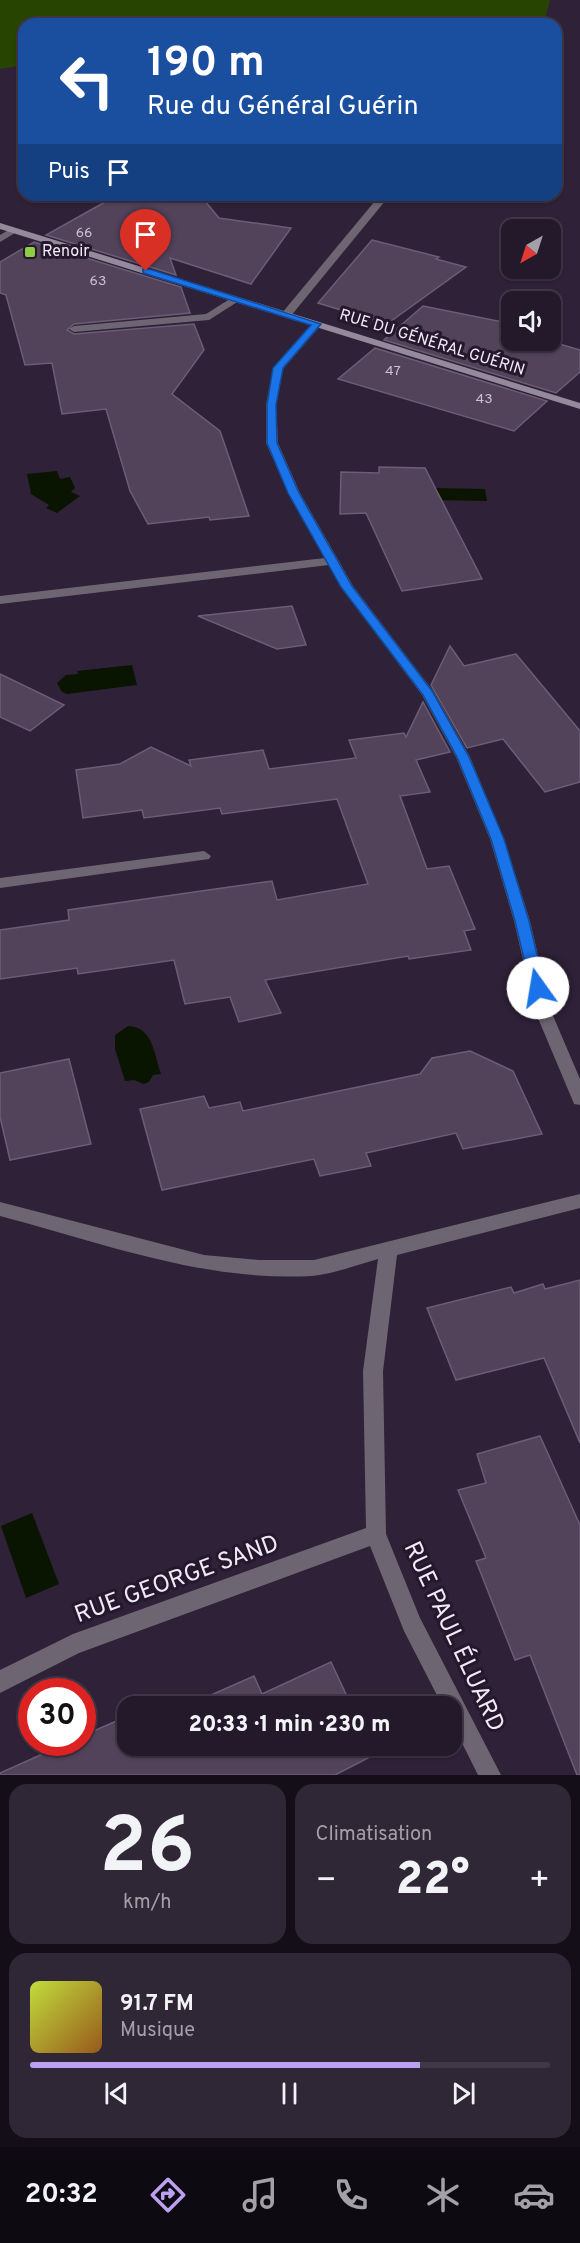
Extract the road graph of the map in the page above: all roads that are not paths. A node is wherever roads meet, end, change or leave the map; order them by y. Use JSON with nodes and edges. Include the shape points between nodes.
{"nodes":[{"id":1,"x":380,"y":201,"type":"edge"},
{"id":2,"x":0,"y":226,"type":"edge"},
{"id":3,"x":15,"y":230,"type":"junction"},
{"id":4,"x":0,"y":239,"type":"edge"},
{"id":5,"x":237,"y":299,"type":"junction"},
{"id":6,"x":286,"y":315,"type":"junction"},
{"id":7,"x":316,"y":324,"type":"junction"},
{"id":8,"x":74,"y":329,"type":"dead end"},
{"id":9,"x":580,"y":406,"type":"edge"},
{"id":10,"x":333,"y":561,"type":"junction"},
{"id":11,"x":0,"y":600,"type":"edge"},
{"id":12,"x":204,"y":856,"type":"dead end"},
{"id":13,"x":0,"y":883,"type":"edge"},
{"id":14,"x":580,"y":1099,"type":"edge"},
{"id":15,"x":580,"y":1201,"type":"edge"},
{"id":16,"x":0,"y":1209,"type":"edge"},
{"id":17,"x":388,"y":1251,"type":"junction"},
{"id":18,"x":376,"y":1534,"type":"junction"},
{"id":19,"x":0,"y":1682,"type":"edge"},
{"id":20,"x":490,"y":1775,"type":"edge"}],
"edges":[{"from":1,"to":6,"type":"street"},
{"from":2,"to":3,"type":"main road","name":"RUE DU GÉNÉRAL GUÉRIN"},
{"from":3,"to":4,"type":"street"},
{"from":3,"to":5,"type":"main road","name":"RUE DU GÉNÉRAL GUÉRIN"},
{"from":5,"to":6,"type":"main road","name":"RUE DU GÉNÉRAL GUÉRIN"},
{"from":5,"to":8,"type":"street","via":[[209,317]]},
{"from":6,"to":7,"type":"main road","name":"RUE DU GÉNÉRAL GUÉRIN"},
{"from":7,"to":9,"type":"main road","name":"RUE DU GÉNÉRAL GUÉRIN"},
{"from":7,"to":10,"type":"street","via":[[278,368],[272,405],[272,443],[294,493]]},
{"from":10,"to":11,"type":"street"},
{"from":10,"to":14,"type":"street","via":[[346,587],[428,694],[463,757],[497,839],[543,1011]]},
{"from":12,"to":13,"type":"street"},
{"from":15,"to":17,"type":"street"},
{"from":16,"to":17,"type":"street","via":[[204,1263],[314,1268]]},
{"from":17,"to":18,"type":"street","name":"RUE PAUL ÉLUARD","via":[[373,1371]]},
{"from":18,"to":19,"type":"street","name":"RUE GEORGE SAND","via":[[73,1645]]},
{"from":18,"to":20,"type":"street","name":"RUE PAUL ÉLUARD","via":[[412,1624]]}]}
